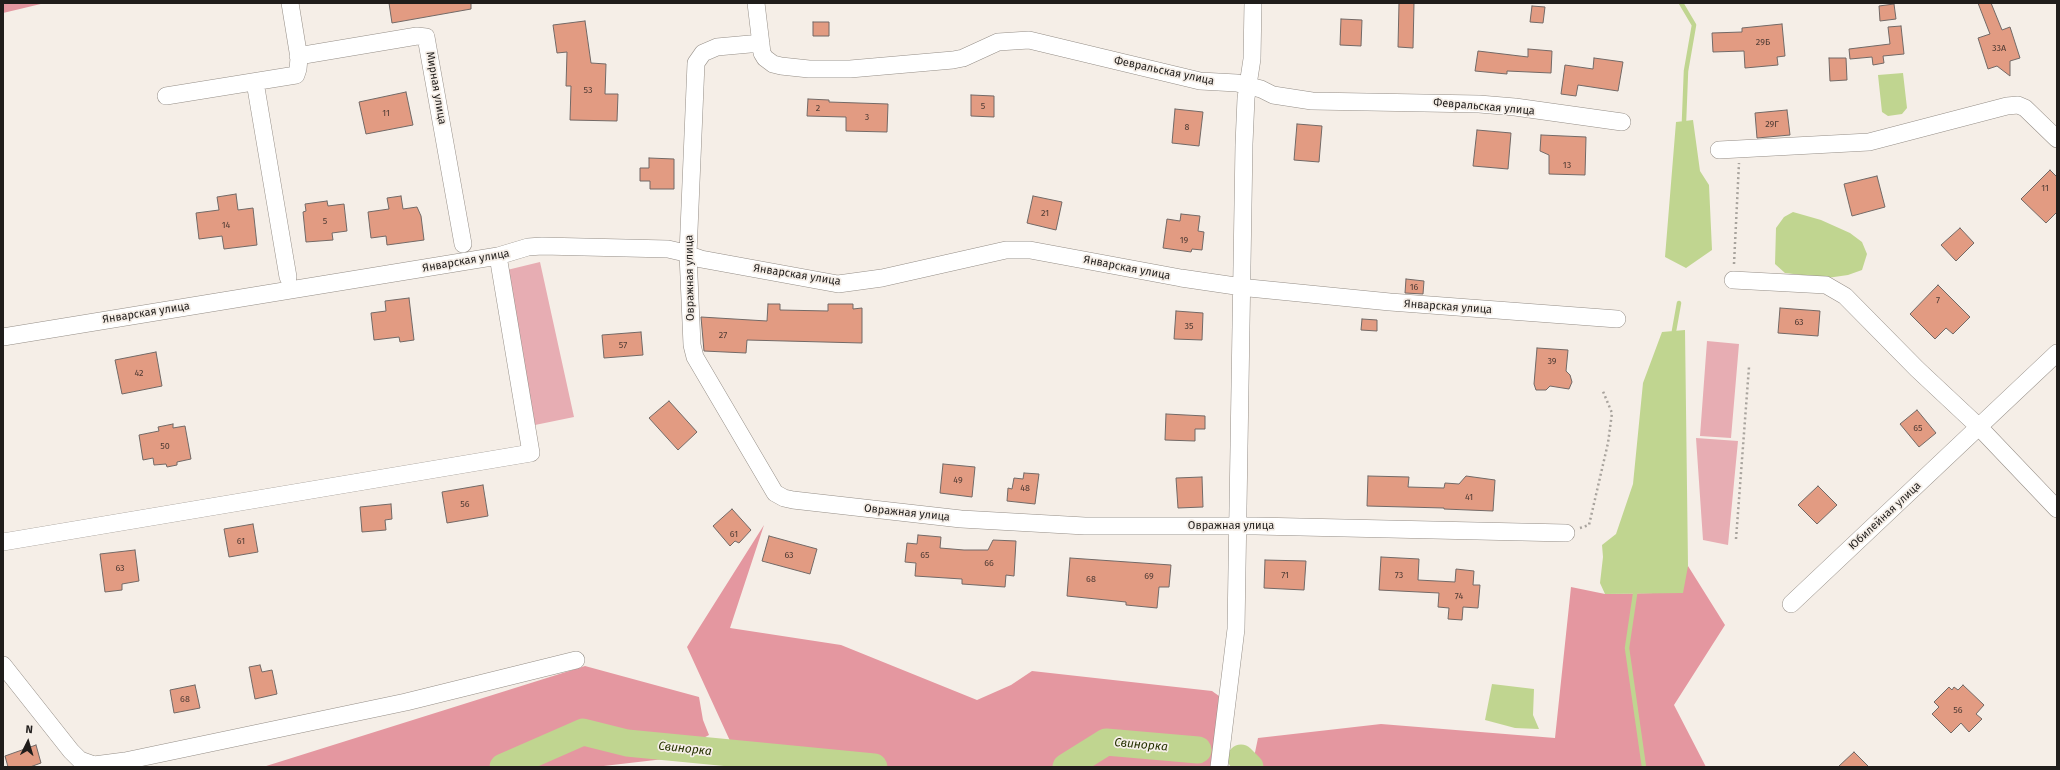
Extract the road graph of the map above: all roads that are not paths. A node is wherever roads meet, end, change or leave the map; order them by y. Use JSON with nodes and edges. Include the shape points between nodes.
{"nodes":[{"id":1,"x":290,"y":3,"type":"edge"},
{"id":2,"x":756,"y":3,"type":"edge"},
{"id":3,"x":1253,"y":3,"type":"edge"},
{"id":4,"x":761,"y":48,"type":"junction"},
{"id":5,"x":298,"y":56,"type":"junction"},
{"id":6,"x":255,"y":82,"type":"junction"},
{"id":7,"x":1249,"y":85,"type":"junction"},
{"id":8,"x":166,"y":96,"type":"dead end"},
{"id":9,"x":1622,"y":122,"type":"dead end"},
{"id":10,"x":2057,"y":139,"type":"edge"},
{"id":11,"x":1719,"y":150,"type":"dead end"},
{"id":12,"x":463,"y":244,"type":"dead end"},
{"id":13,"x":688,"y":254,"type":"junction"},
{"id":14,"x":498,"y":256,"type":"junction"},
{"id":15,"x":288,"y":277,"type":"dead end"},
{"id":16,"x":1733,"y":280,"type":"road end"},
{"id":17,"x":1242,"y":287,"type":"junction"},
{"id":18,"x":1617,"y":319,"type":"dead end"},
{"id":19,"x":3,"y":337,"type":"edge"},
{"id":20,"x":2057,"y":353,"type":"edge"},
{"id":21,"x":1979,"y":427,"type":"junction"},
{"id":22,"x":2057,"y":509,"type":"edge"},
{"id":23,"x":1237,"y":526,"type":"junction"},
{"id":24,"x":1566,"y":532,"type":"road end"},
{"id":25,"x":3,"y":542,"type":"edge"},
{"id":26,"x":1791,"y":604,"type":"dead end"},
{"id":27,"x":576,"y":660,"type":"dead end"},
{"id":28,"x":3,"y":665,"type":"edge"},
{"id":29,"x":1219,"y":767,"type":"edge"}],
"edges":[{"from":1,"to":5,"type":"street"},
{"from":2,"to":4,"type":"street"},
{"from":3,"to":7,"type":"street"},
{"from":4,"to":7,"type":"street","name":"Февральская улица","via":[[765,58],[781,66],[850,69],[962,58],[998,42],[1029,40],[1200,81]]},
{"from":4,"to":13,"type":"street","name":"Овражная улица","via":[[717,48],[703,53],[696,63]]},
{"from":5,"to":6,"type":"street","via":[[296,75]]},
{"from":5,"to":12,"type":"street","name":"Мирная улица","via":[[417,36],[426,37]]},
{"from":6,"to":8,"type":"street"},
{"from":6,"to":15,"type":"street"},
{"from":7,"to":9,"type":"street","name":"Февральская улица","via":[[1273,95],[1312,101],[1479,104]]},
{"from":7,"to":17,"type":"street","via":[[1244,144]]},
{"from":10,"to":11,"type":"street","via":[[2025,108],[2018,105],[1869,142]]},
{"from":13,"to":14,"type":"street","name":"Январская улица","via":[[668,249],[542,246],[528,247]]},
{"from":13,"to":17,"type":"street","name":"Январская улица","via":[[701,259],[838,284],[882,278],[1006,250],[1030,250]]},
{"from":13,"to":23,"type":"street","name":"Овражная улица","via":[[692,345],[695,357],[775,494],[784,498],[969,519],[1085,526]]},
{"from":14,"to":19,"type":"street","name":"Январская улица"},
{"from":14,"to":25,"type":"street","via":[[531,452]]},
{"from":16,"to":21,"type":"street","via":[[1826,285],[1833,288],[1845,296]]},
{"from":17,"to":18,"type":"street","name":"Январская улица","via":[[1390,302]]},
{"from":17,"to":23,"type":"street"},
{"from":20,"to":21,"type":"street","name":"Юбилейная улица"},
{"from":21,"to":22,"type":"street"},
{"from":21,"to":26,"type":"street","name":"Юбилейная улица"},
{"from":23,"to":24,"type":"street","name":"Овражная улица"},
{"from":23,"to":29,"type":"street","via":[[1235,644]]},
{"from":27,"to":28,"type":"street","via":[[406,702],[125,761],[94,764],[84,762],[71,751]]}]}
